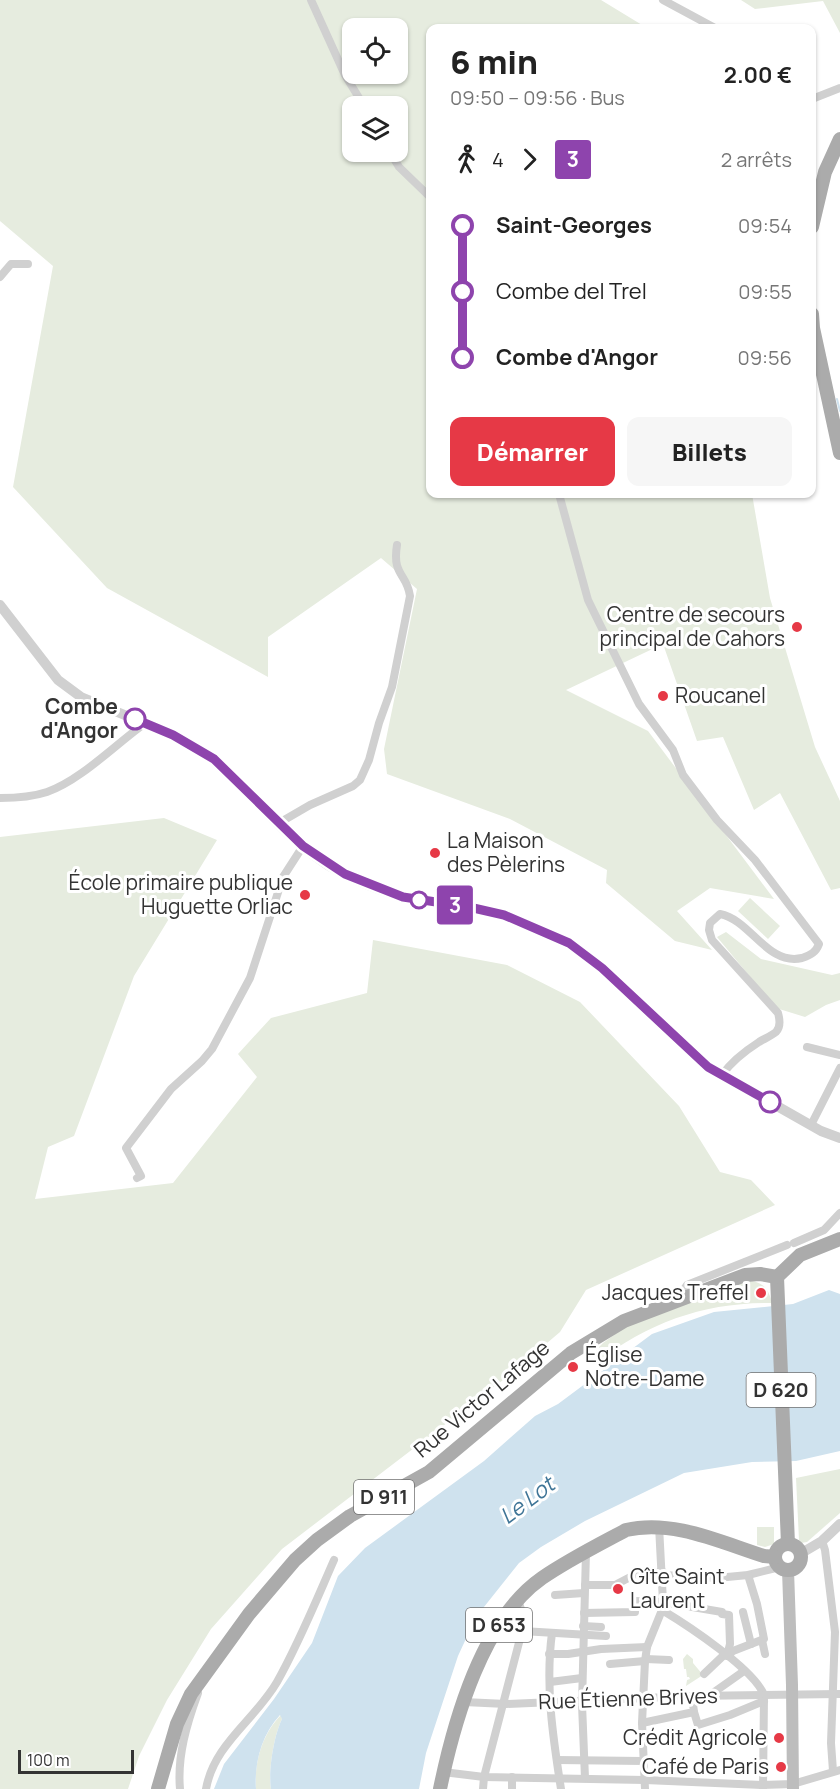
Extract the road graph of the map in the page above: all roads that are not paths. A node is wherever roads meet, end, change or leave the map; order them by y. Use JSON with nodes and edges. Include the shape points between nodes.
{"nodes":[{"id":1,"x":311,"y":0,"type":"edge"},
{"id":2,"x":663,"y":0,"type":"edge"},
{"id":3,"x":708,"y":24,"type":"edge"},
{"id":4,"x":840,"y":88,"type":"edge"},
{"id":5,"x":358,"y":96,"type":"edge"},
{"id":6,"x":816,"y":97,"type":"edge"},
{"id":7,"x":840,"y":139,"type":"edge"},
{"id":8,"x":396,"y":162,"type":"edge"},
{"id":9,"x":426,"y":194,"type":"edge"},
{"id":10,"x":816,"y":210,"type":"edge"},
{"id":11,"x":28,"y":264,"type":"dead end"},
{"id":12,"x":0,"y":277,"type":"edge"},
{"id":13,"x":816,"y":342,"type":"edge"},
{"id":14,"x":840,"y":453,"type":"edge"},
{"id":15,"x":560,"y":498,"type":"edge"},
{"id":16,"x":397,"y":545,"type":"dead end"},
{"id":17,"x":0,"y":605,"type":"edge"},
{"id":18,"x":142,"y":722,"type":"junction"},
{"id":19,"x":0,"y":798,"type":"edge"},
{"id":20,"x":279,"y":823,"type":"junction"},
{"id":21,"x":303,"y":846,"type":"junction"},
{"id":22,"x":807,"y":1047,"type":"dead end"},
{"id":23,"x":840,"y":1055,"type":"edge"},
{"id":24,"x":840,"y":1068,"type":"edge"},
{"id":25,"x":722,"y":1075,"type":"junction"},
{"id":26,"x":811,"y":1125,"type":"junction"},
{"id":27,"x":840,"y":1138,"type":"edge"},
{"id":28,"x":137,"y":1178,"type":"dead end"},
{"id":29,"x":840,"y":1213,"type":"edge"},
{"id":30,"x":840,"y":1239,"type":"edge"},
{"id":31,"x":777,"y":1277,"type":"junction"},
{"id":32,"x":681,"y":1300,"type":"junction"},
{"id":33,"x":840,"y":1524,"type":"edge"},
{"id":34,"x":659,"y":1526,"type":"junction"},
{"id":35,"x":822,"y":1541,"type":"junction"},
{"id":36,"x":788,"y":1544,"type":"junction"},
{"id":37,"x":586,"y":1552,"type":"junction"},
{"id":38,"x":800,"y":1554,"type":"junction"},
{"id":39,"x":334,"y":1560,"type":"dead end"},
{"id":40,"x":781,"y":1565,"type":"junction"},
{"id":41,"x":663,"y":1574,"type":"junction"},
{"id":42,"x":748,"y":1575,"type":"junction"},
{"id":43,"x":585,"y":1589,"type":"junction"},
{"id":44,"x":555,"y":1595,"type":"dead end"},
{"id":45,"x":516,"y":1602,"type":"junction"},
{"id":46,"x":663,"y":1606,"type":"junction"},
{"id":47,"x":743,"y":1612,"type":"dead end"},
{"id":48,"x":584,"y":1613,"type":"junction"},
{"id":49,"x":524,"y":1618,"type":"dead end"},
{"id":50,"x":601,"y":1627,"type":"dead end"},
{"id":51,"x":583,"y":1631,"type":"junction"},
{"id":52,"x":552,"y":1634,"type":"junction"},
{"id":53,"x":606,"y":1636,"type":"dead end"},
{"id":54,"x":762,"y":1640,"type":"junction"},
{"id":55,"x":751,"y":1644,"type":"junction"},
{"id":56,"x":647,"y":1647,"type":"junction"},
{"id":57,"x":583,"y":1651,"type":"junction"},
{"id":58,"x":549,"y":1654,"type":"junction"},
{"id":59,"x":765,"y":1654,"type":"dead end"},
{"id":60,"x":726,"y":1655,"type":"junction"},
{"id":61,"x":645,"y":1660,"type":"junction"},
{"id":62,"x":669,"y":1660,"type":"dead end"},
{"id":63,"x":610,"y":1664,"type":"dead end"},
{"id":64,"x":744,"y":1671,"type":"junction"},
{"id":65,"x":704,"y":1674,"type":"dead end"},
{"id":66,"x":582,"y":1678,"type":"junction"},
{"id":67,"x":201,"y":1679,"type":"junction"},
{"id":68,"x":550,"y":1682,"type":"junction"},
{"id":69,"x":792,"y":1694,"type":"junction"},
{"id":70,"x":836,"y":1694,"type":"edge"},
{"id":71,"x":709,"y":1695,"type":"junction"},
{"id":72,"x":692,"y":1696,"type":"junction"},
{"id":73,"x":645,"y":1698,"type":"junction"},
{"id":74,"x":764,"y":1698,"type":"junction"},
{"id":75,"x":551,"y":1700,"type":"junction"},
{"id":76,"x":582,"y":1700,"type":"junction"},
{"id":77,"x":464,"y":1702,"type":"junction"},
{"id":78,"x":503,"y":1704,"type":"junction"},
{"id":79,"x":694,"y":1712,"type":"junction"},
{"id":80,"x":642,"y":1723,"type":"junction"},
{"id":81,"x":584,"y":1759,"type":"junction"},
{"id":82,"x":557,"y":1760,"type":"junction"},
{"id":83,"x":643,"y":1761,"type":"junction"},
{"id":84,"x":835,"y":1768,"type":"edge"},
{"id":85,"x":443,"y":1772,"type":"junction"},
{"id":86,"x":484,"y":1777,"type":"junction"},
{"id":87,"x":512,"y":1777,"type":"junction"},
{"id":88,"x":559,"y":1778,"type":"junction"},
{"id":89,"x":585,"y":1778,"type":"junction"},
{"id":90,"x":612,"y":1779,"type":"junction"},
{"id":91,"x":645,"y":1784,"type":"edge"},
{"id":92,"x":763,"y":1787,"type":"edge"},
{"id":93,"x":793,"y":1787,"type":"edge"},
{"id":94,"x":158,"y":1789,"type":"edge"},
{"id":95,"x":180,"y":1789,"type":"edge"},
{"id":96,"x":206,"y":1789,"type":"edge"},
{"id":97,"x":440,"y":1789,"type":"edge"},
{"id":98,"x":483,"y":1789,"type":"edge"},
{"id":99,"x":512,"y":1789,"type":"edge"},
{"id":100,"x":561,"y":1789,"type":"edge"},
{"id":101,"x":611,"y":1789,"type":"edge"}],
"edges":[{"from":1,"to":5,"type":"street"},
{"from":2,"to":3,"type":"street"},
{"from":4,"to":6,"type":"street"},
{"from":7,"to":10,"type":"main road","via":[[825,172]]},
{"from":8,"to":9,"type":"street"},
{"from":11,"to":12,"type":"street","via":[[11,264]]},
{"from":13,"to":14,"type":"main road"},
{"from":15,"to":25,"type":"street","via":[[588,600],[639,704],[673,750],[683,775],[819,944],[817,951],[808,956],[783,957],[768,949],[735,919],[720,914],[710,923],[712,940],[778,1013],[780,1020],[776,1032],[757,1043]]},
{"from":16,"to":20,"type":"street","via":[[396,565],[410,596],[392,687],[369,760],[353,786]]},
{"from":17,"to":18,"type":"street","via":[[57,680],[81,698]]},
{"from":18,"to":19,"type":"street","via":[[78,775],[48,792]]},
{"from":18,"to":20,"type":"street","via":[[214,759]]},
{"from":20,"to":21,"type":"street"},
{"from":21,"to":25,"type":"street","via":[[345,874],[403,897],[504,915],[561,938],[586,953],[690,1052]]},
{"from":21,"to":28,"type":"street","via":[[283,878],[250,978],[217,1041],[202,1061],[171,1089],[126,1148],[141,1176]]},
{"from":22,"to":23,"type":"street"},
{"from":24,"to":26,"type":"street"},
{"from":25,"to":26,"type":"street"},
{"from":26,"to":27,"type":"street"},
{"from":29,"to":32,"type":"street","via":[[824,1230],[687,1285]]},
{"from":30,"to":31,"type":"main road","via":[[800,1255]]},
{"from":31,"to":32,"type":"main road","number":"D 911","via":[[745,1275]]},
{"from":31,"to":36,"type":"main road","number":"D 620"},
{"from":32,"to":67,"type":"main road","name":"Rue Victor Lafage","number":"D 911","via":[[624,1321],[591,1339],[429,1472],[350,1516],[317,1540],[273,1584]]},
{"from":33,"to":35,"type":"street"},
{"from":34,"to":37,"type":"main road","number":"D 653","via":[[626,1530]]},
{"from":34,"to":40,"type":"main road","number":"D 653","via":[[764,1556]]},
{"from":34,"to":41,"type":"street"},
{"from":35,"to":38,"type":"street"},
{"from":35,"to":70,"type":"street","via":[[835,1632]]},
{"from":36,"to":38,"type":"main road"},
{"from":36,"to":40,"type":"main road","via":[[780,1547]]},
{"from":37,"to":43,"type":"street"},
{"from":37,"to":45,"type":"main road","number":"D 653","via":[[542,1578]]},
{"from":38,"to":40,"type":"main road","via":[[798,1564]]},
{"from":39,"to":96,"type":"street","via":[[276,1683],[218,1756]]},
{"from":40,"to":42,"type":"street"},
{"from":40,"to":69,"type":"main road"},
{"from":41,"to":42,"type":"street","via":[[717,1578]]},
{"from":41,"to":43,"type":"street","via":[[638,1573],[615,1585]]},
{"from":41,"to":46,"type":"street"},
{"from":42,"to":54,"type":"street"},
{"from":43,"to":44,"type":"street"},
{"from":43,"to":48,"type":"street"},
{"from":45,"to":49,"type":"street"},
{"from":45,"to":77,"type":"main road","number":"D 653","via":[[491,1637]]},
{"from":46,"to":48,"type":"street","via":[[635,1601],[635,1612]]},
{"from":46,"to":56,"type":"street"},
{"from":46,"to":60,"type":"street"},
{"from":46,"to":60,"type":"street","via":[[729,1615],[730,1644]]},
{"from":47,"to":55,"type":"street"},
{"from":48,"to":51,"type":"street"},
{"from":50,"to":51,"type":"street"},
{"from":51,"to":52,"type":"street"},
{"from":51,"to":53,"type":"street"},
{"from":51,"to":57,"type":"street"},
{"from":52,"to":58,"type":"street"},
{"from":52,"to":78,"type":"street","via":[[522,1631]]},
{"from":54,"to":55,"type":"street"},
{"from":54,"to":59,"type":"street"},
{"from":55,"to":60,"type":"street"},
{"from":56,"to":57,"type":"street"},
{"from":56,"to":61,"type":"street"},
{"from":57,"to":58,"type":"street"},
{"from":57,"to":66,"type":"street"},
{"from":58,"to":68,"type":"street"},
{"from":60,"to":64,"type":"street"},
{"from":60,"to":65,"type":"street"},
{"from":61,"to":62,"type":"street"},
{"from":61,"to":63,"type":"street"},
{"from":61,"to":73,"type":"street"},
{"from":64,"to":71,"type":"street"},
{"from":64,"to":74,"type":"street","via":[[760,1685]]},
{"from":66,"to":68,"type":"street"},
{"from":66,"to":76,"type":"street"},
{"from":67,"to":94,"type":"main road","name":"Rue Victor Lafage","number":"D 911","via":[[177,1724]]},
{"from":67,"to":95,"type":"street","via":[[187,1724]]},
{"from":68,"to":75,"type":"street"},
{"from":69,"to":70,"type":"street","name":"Rue Étienne Brives"},
{"from":69,"to":74,"type":"street","name":"Rue Étienne Brives"},
{"from":69,"to":93,"type":"main road"},
{"from":70,"to":84,"type":"street"},
{"from":71,"to":72,"type":"street","name":"Rue Étienne Brives"},
{"from":71,"to":74,"type":"street","name":"Rue Étienne Brives"},
{"from":72,"to":73,"type":"street","name":"Rue Étienne Brives"},
{"from":72,"to":79,"type":"street"},
{"from":73,"to":76,"type":"street","name":"Rue Étienne Brives"},
{"from":73,"to":80,"type":"street"},
{"from":74,"to":79,"type":"street","via":[[698,1725]]},
{"from":74,"to":92,"type":"street"},
{"from":75,"to":76,"type":"street","name":"Rue Étienne Brives"},
{"from":75,"to":78,"type":"street","name":"Rue Étienne Brives"},
{"from":75,"to":82,"type":"street"},
{"from":76,"to":81,"type":"street"},
{"from":77,"to":78,"type":"street","name":"Rue Étienne Brives"},
{"from":77,"to":85,"type":"main road","number":"D 653"},
{"from":78,"to":86,"type":"street"},
{"from":79,"to":80,"type":"street"},
{"from":80,"to":83,"type":"street"},
{"from":81,"to":82,"type":"street"},
{"from":81,"to":83,"type":"street"},
{"from":81,"to":89,"type":"street"},
{"from":82,"to":88,"type":"street"},
{"from":83,"to":91,"type":"street"},
{"from":84,"to":93,"type":"street"},
{"from":85,"to":86,"type":"street"},
{"from":85,"to":97,"type":"main road","number":"D 653"},
{"from":86,"to":87,"type":"street"},
{"from":86,"to":98,"type":"street"},
{"from":87,"to":88,"type":"street"},
{"from":87,"to":99,"type":"street"},
{"from":88,"to":89,"type":"street"},
{"from":88,"to":100,"type":"street"},
{"from":89,"to":90,"type":"street"},
{"from":90,"to":91,"type":"street"},
{"from":90,"to":101,"type":"street"},
{"from":91,"to":92,"type":"street"},
{"from":92,"to":93,"type":"street"}]}
